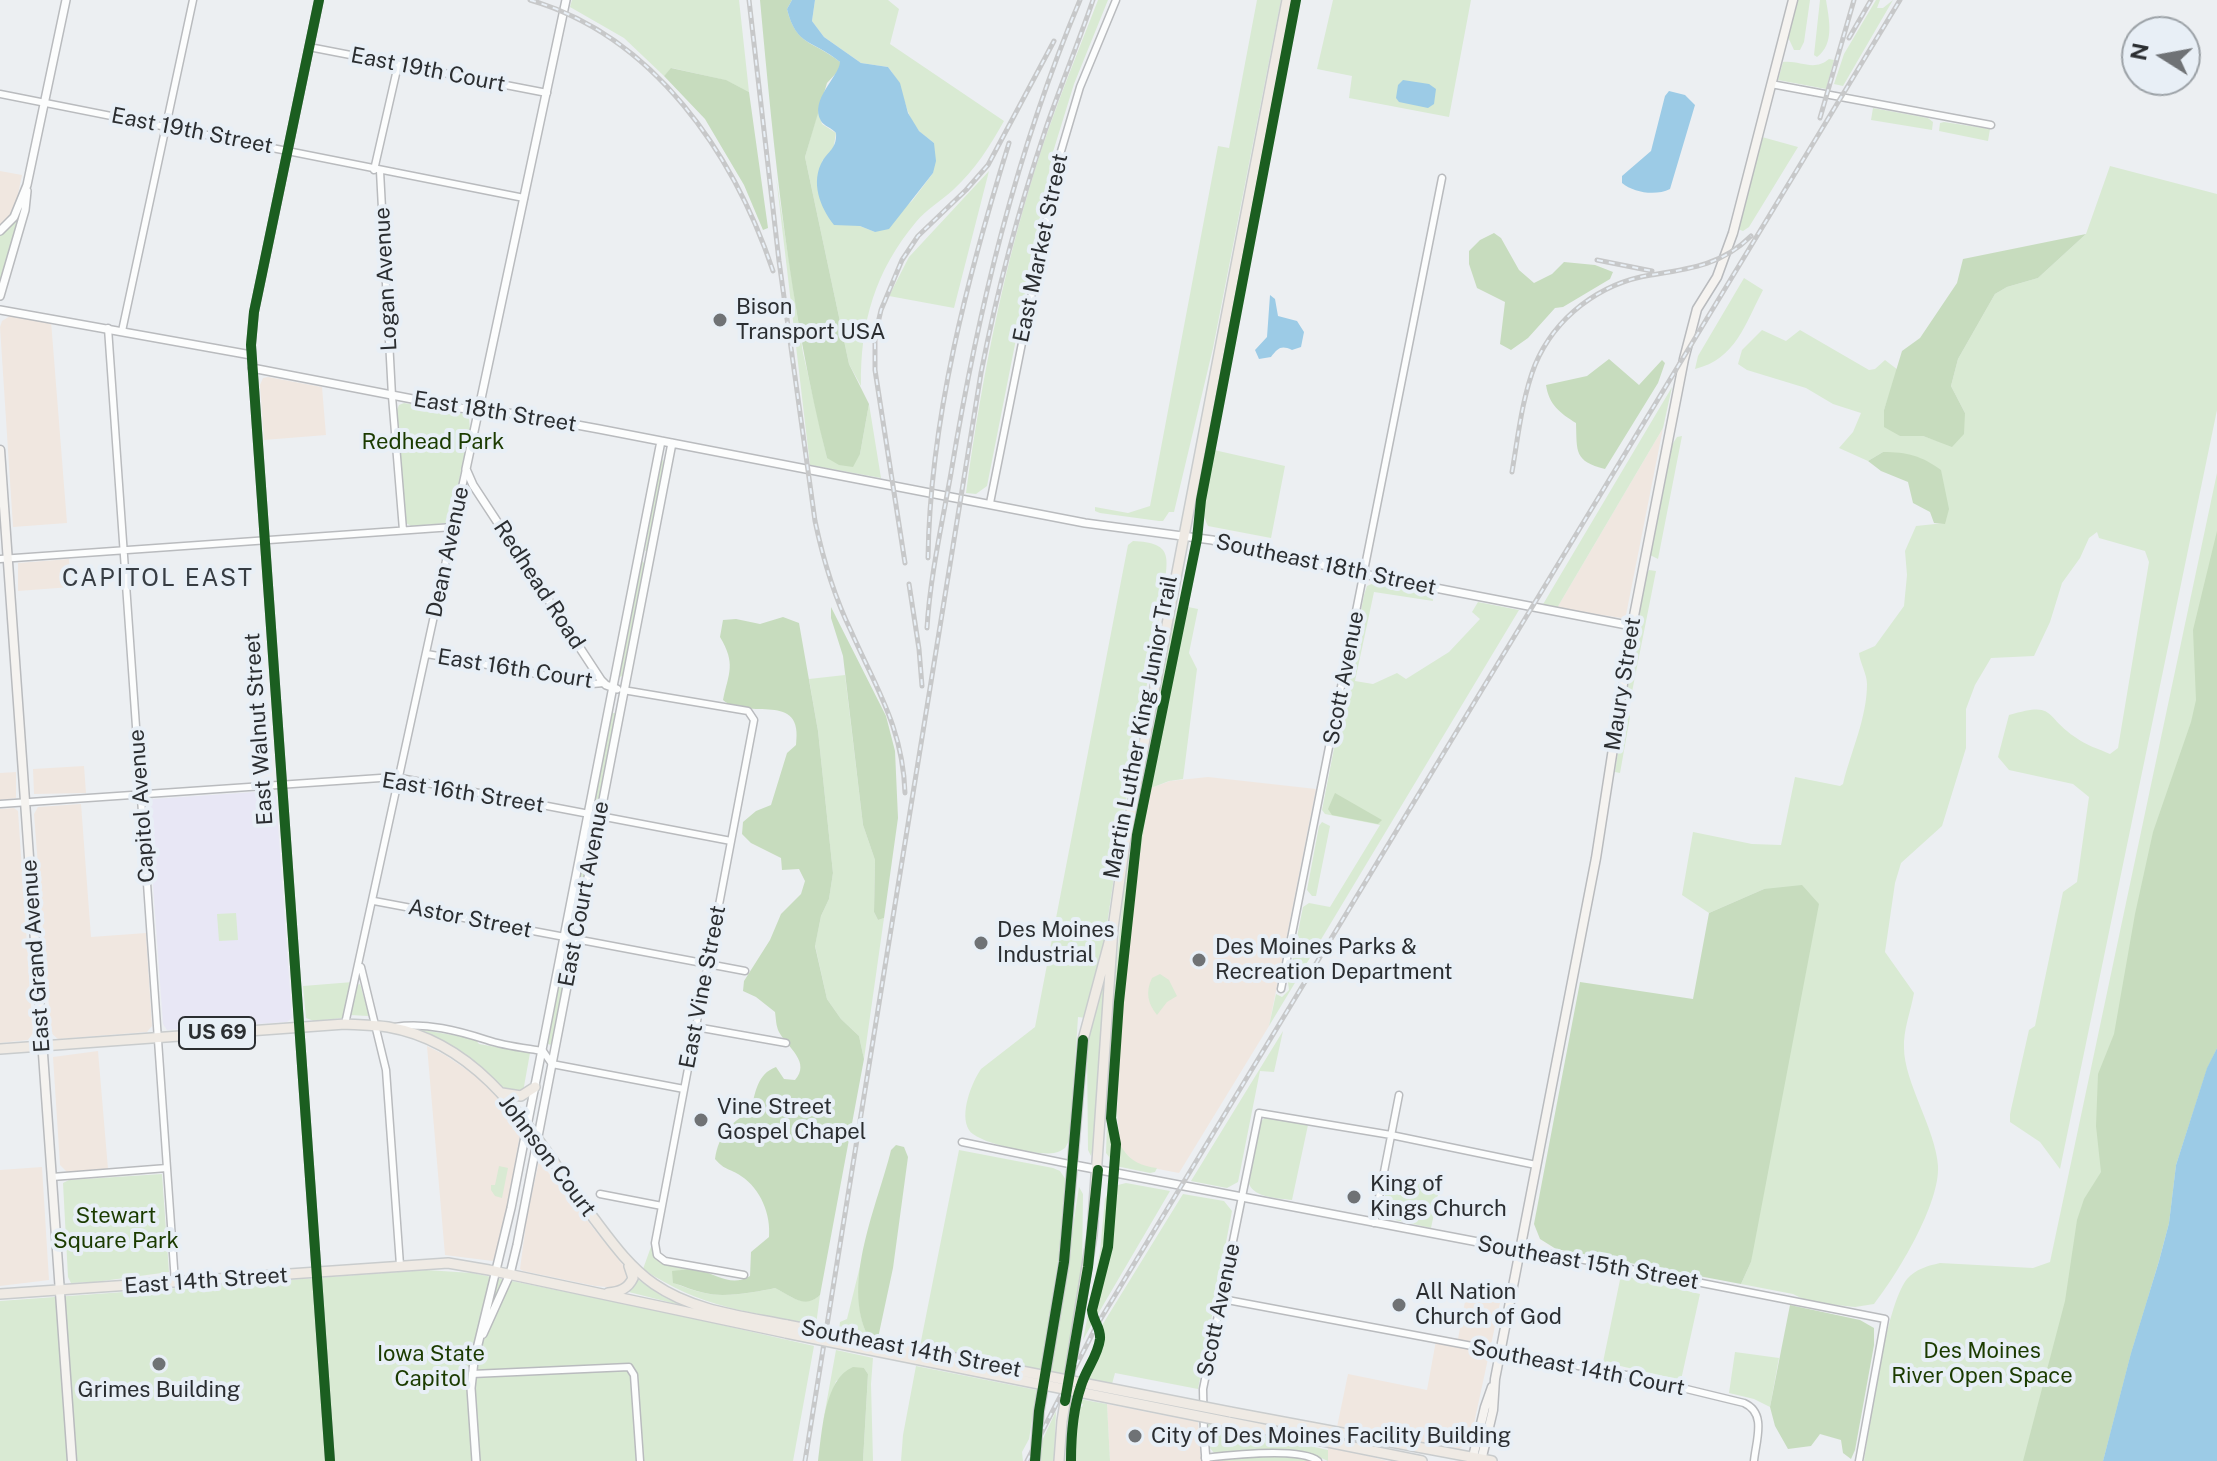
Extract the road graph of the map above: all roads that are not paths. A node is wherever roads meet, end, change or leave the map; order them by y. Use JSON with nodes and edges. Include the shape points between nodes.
{"nodes":[{"id":1,"x":66,"y":0,"type":"edge"},
{"id":2,"x":193,"y":0,"type":"edge"},
{"id":3,"x":319,"y":0,"type":"edge"},
{"id":4,"x":566,"y":0,"type":"edge"},
{"id":5,"x":1116,"y":0,"type":"edge"},
{"id":6,"x":1287,"y":0,"type":"edge"},
{"id":7,"x":1793,"y":0,"type":"edge"},
{"id":8,"x":309,"y":47,"type":"junction"},
{"id":9,"x":398,"y":65,"type":"junction"},
{"id":10,"x":1771,"y":84,"type":"junction"},
{"id":11,"x":547,"y":93,"type":"junction"},
{"id":12,"x":0,"y":94,"type":"edge"},
{"id":13,"x":45,"y":103,"type":"junction"},
{"id":14,"x":1991,"y":125,"type":"dead end"},
{"id":15,"x":164,"y":126,"type":"junction"},
{"id":16,"x":288,"y":151,"type":"junction"},
{"id":17,"x":377,"y":170,"type":"junction"},
{"id":18,"x":1442,"y":178,"type":"dead end"},
{"id":19,"x":27,"y":185,"type":"junction"},
{"id":20,"x":524,"y":198,"type":"junction"},
{"id":21,"x":0,"y":231,"type":"edge"},
{"id":22,"x":0,"y":296,"type":"edge"},
{"id":23,"x":0,"y":310,"type":"edge"},
{"id":24,"x":108,"y":328,"type":"junction"},
{"id":25,"x":122,"y":331,"type":"junction"},
{"id":26,"x":251,"y":355,"type":"junction"},
{"id":27,"x":252,"y":368,"type":"junction"},
{"id":28,"x":392,"y":396,"type":"junction"},
{"id":29,"x":478,"y":410,"type":"junction"},
{"id":30,"x":661,"y":441,"type":"junction"},
{"id":31,"x":672,"y":443,"type":"junction"},
{"id":32,"x":0,"y":450,"type":"edge"},
{"id":33,"x":784,"y":464,"type":"joint"},
{"id":34,"x":466,"y":469,"type":"junction"},
{"id":35,"x":990,"y":503,"type":"junction"},
{"id":36,"x":453,"y":527,"type":"junction"},
{"id":37,"x":403,"y":530,"type":"junction"},
{"id":38,"x":1184,"y":537,"type":"junction"},
{"id":39,"x":266,"y":540,"type":"junction"},
{"id":40,"x":123,"y":551,"type":"junction"},
{"id":41,"x":640,"y":554,"type":"junction"},
{"id":42,"x":650,"y":556,"type":"junction"},
{"id":43,"x":4,"y":559,"type":"edge"},
{"id":44,"x":1363,"y":574,"type":"junction"},
{"id":45,"x":1632,"y":626,"type":"junction"},
{"id":46,"x":427,"y":654,"type":"junction"},
{"id":47,"x":604,"y":683,"type":"junction"},
{"id":48,"x":613,"y":688,"type":"junction"},
{"id":49,"x":623,"y":690,"type":"junction"},
{"id":50,"x":748,"y":711,"type":"joint"},
{"id":51,"x":400,"y":778,"type":"junction"},
{"id":52,"x":282,"y":784,"type":"junction"},
{"id":53,"x":141,"y":794,"type":"junction"},
{"id":54,"x":25,"y":803,"type":"junction"},
{"id":55,"x":0,"y":804,"type":"edge"},
{"id":56,"x":589,"y":814,"type":"junction"},
{"id":57,"x":599,"y":816,"type":"junction"},
{"id":58,"x":731,"y":841,"type":"junction"},
{"id":59,"x":374,"y":901,"type":"junction"},
{"id":60,"x":1113,"y":928,"type":"junction"},
{"id":61,"x":564,"y":937,"type":"junction"},
{"id":62,"x":575,"y":939,"type":"junction"},
{"id":63,"x":360,"y":964,"type":"junction"},
{"id":64,"x":707,"y":964,"type":"junction"},
{"id":65,"x":745,"y":971,"type":"dead end"},
{"id":66,"x":1281,"y":989,"type":"dead end"},
{"id":67,"x":345,"y":1024,"type":"junction"},
{"id":68,"x":376,"y":1026,"type":"junction"},
{"id":69,"x":299,"y":1027,"type":"junction"},
{"id":70,"x":390,"y":1027,"type":"junction"},
{"id":71,"x":696,"y":1027,"type":"junction"},
{"id":72,"x":158,"y":1037,"type":"junction"},
{"id":73,"x":786,"y":1043,"type":"dead end"},
{"id":74,"x":43,"y":1046,"type":"junction"},
{"id":75,"x":0,"y":1049,"type":"edge"},
{"id":76,"x":543,"y":1051,"type":"junction"},
{"id":77,"x":552,"y":1064,"type":"junction"},
{"id":78,"x":535,"y":1087,"type":"junction"},
{"id":79,"x":684,"y":1089,"type":"junction"},
{"id":80,"x":502,"y":1092,"type":"junction"},
{"id":81,"x":1399,"y":1095,"type":"dead end"},
{"id":82,"x":527,"y":1126,"type":"junction"},
{"id":83,"x":1391,"y":1135,"type":"junction"},
{"id":84,"x":537,"y":1141,"type":"junction"},
{"id":85,"x":962,"y":1142,"type":"dead end"},
{"id":86,"x":1074,"y":1165,"type":"junction"},
{"id":87,"x":1536,"y":1165,"type":"junction"},
{"id":88,"x":167,"y":1168,"type":"junction"},
{"id":89,"x":1098,"y":1170,"type":"junction"},
{"id":90,"x":52,"y":1177,"type":"junction"},
{"id":91,"x":600,"y":1194,"type":"dead end"},
{"id":92,"x":1243,"y":1197,"type":"junction"},
{"id":93,"x":662,"y":1206,"type":"junction"},
{"id":94,"x":1374,"y":1223,"type":"junction"},
{"id":95,"x":1520,"y":1250,"type":"junction"},
{"id":96,"x":625,"y":1260,"type":"junction"},
{"id":97,"x":400,"y":1265,"type":"junction"},
{"id":98,"x":496,"y":1271,"type":"junction"},
{"id":99,"x":317,"y":1273,"type":"junction"},
{"id":100,"x":510,"y":1274,"type":"junction"},
{"id":101,"x":744,"y":1275,"type":"dead end"},
{"id":102,"x":175,"y":1283,"type":"junction"},
{"id":103,"x":60,"y":1290,"type":"junction"},
{"id":104,"x":600,"y":1293,"type":"junction"},
{"id":105,"x":0,"y":1294,"type":"edge"},
{"id":106,"x":1222,"y":1299,"type":"junction"},
{"id":107,"x":787,"y":1329,"type":"junction"},
{"id":108,"x":480,"y":1339,"type":"junction"},
{"id":109,"x":1500,"y":1353,"type":"junction"},
{"id":110,"x":472,"y":1374,"type":"junction"},
{"id":111,"x":1229,"y":1417,"type":"junction"},
{"id":112,"x":1204,"y":1435,"type":"joint"},
{"id":113,"x":1205,"y":1459,"type":"edge"},
{"id":114,"x":1480,"y":1460,"type":"edge"},
{"id":115,"x":72,"y":1461,"type":"edge"},
{"id":116,"x":330,"y":1461,"type":"edge"},
{"id":117,"x":476,"y":1461,"type":"edge"},
{"id":118,"x":640,"y":1461,"type":"edge"},
{"id":119,"x":1035,"y":1461,"type":"edge"},
{"id":120,"x":1059,"y":1461,"type":"edge"},
{"id":121,"x":1318,"y":1461,"type":"edge"},
{"id":122,"x":1422,"y":1461,"type":"edge"},
{"id":123,"x":1754,"y":1461,"type":"edge"},
{"id":124,"x":1859,"y":1461,"type":"edge"}],
"edges":[{"from":1,"to":13,"type":"street"},
{"from":2,"to":15,"type":"street"},
{"from":3,"to":8,"type":"street","name":"East Walnut Street"},
{"from":4,"to":11,"type":"street","name":"Dean Avenue"},
{"from":5,"to":35,"type":"street","name":"East Market Street","via":[[1080,87],[1059,158]]},
{"from":6,"to":38,"type":"main road"},
{"from":7,"to":10,"type":"main road","name":"Maury Street"},
{"from":8,"to":9,"type":"street","name":"East 19th Court"},
{"from":8,"to":16,"type":"street","name":"East Walnut Street"},
{"from":9,"to":11,"type":"street","name":"East 19th Court"},
{"from":9,"to":17,"type":"street","name":"Logan Avenue"},
{"from":10,"to":14,"type":"street"},
{"from":10,"to":45,"type":"main road","name":"Maury Street","via":[[1725,257],[1692,324]]},
{"from":11,"to":20,"type":"street","name":"Dean Avenue"},
{"from":12,"to":13,"type":"street","name":"East 19th Street"},
{"from":13,"to":15,"type":"street","name":"East 19th Street"},
{"from":13,"to":19,"type":"street"},
{"from":15,"to":16,"type":"street","name":"East 19th Street"},
{"from":15,"to":25,"type":"street"},
{"from":16,"to":17,"type":"street","name":"East 19th Street"},
{"from":16,"to":26,"type":"street","name":"East Walnut Street","via":[[254,312]]},
{"from":17,"to":20,"type":"street","name":"East 19th Street"},
{"from":17,"to":28,"type":"street","name":"Logan Avenue"},
{"from":18,"to":44,"type":"street","name":"Scott Avenue"},
{"from":19,"to":21,"type":"street","via":[[14,217]]},
{"from":19,"to":22,"type":"street"},
{"from":20,"to":29,"type":"street","name":"Dean Avenue"},
{"from":23,"to":24,"type":"street"},
{"from":24,"to":25,"type":"street"},
{"from":24,"to":40,"type":"street","name":"Capitol Avenue"},
{"from":25,"to":26,"type":"street"},
{"from":26,"to":27,"type":"street","name":"East Walnut Street"},
{"from":27,"to":28,"type":"street","name":"East 18th Street"},
{"from":27,"to":39,"type":"street","name":"East Walnut Street"},
{"from":28,"to":29,"type":"street","name":"East 18th Street"},
{"from":28,"to":37,"type":"street","name":"Logan Avenue"},
{"from":29,"to":30,"type":"street","name":"East 18th Street"},
{"from":29,"to":34,"type":"street","name":"Dean Avenue"},
{"from":30,"to":31,"type":"street","name":"East 18th Street"},
{"from":30,"to":41,"type":"street","name":"East Court Avenue"},
{"from":31,"to":33,"type":"street","name":"East 18th Street"},
{"from":31,"to":42,"type":"street","name":"East Court Avenue"},
{"from":32,"to":43,"type":"main road","name":"East Grand Avenue"},
{"from":33,"to":35,"type":"street","name":"Southeast 18th Street"},
{"from":34,"to":36,"type":"street","name":"Dean Avenue"},
{"from":34,"to":47,"type":"street","name":"Redhead Road"},
{"from":35,"to":38,"type":"street","name":"Southeast 18th Street"},
{"from":36,"to":37,"type":"street"},
{"from":36,"to":46,"type":"street","name":"Dean Avenue"},
{"from":37,"to":39,"type":"street"},
{"from":38,"to":44,"type":"street","name":"Southeast 18th Street"},
{"from":38,"to":60,"type":"main road"},
{"from":39,"to":40,"type":"street"},
{"from":39,"to":52,"type":"street","name":"East Walnut Street"},
{"from":40,"to":43,"type":"street"},
{"from":40,"to":53,"type":"street","name":"Capitol Avenue"},
{"from":41,"to":42,"type":"street"},
{"from":41,"to":48,"type":"street","name":"East Court Avenue"},
{"from":42,"to":49,"type":"street","name":"East Court Avenue"},
{"from":43,"to":54,"type":"main road","name":"East Grand Avenue"},
{"from":44,"to":45,"type":"street","name":"Southeast 18th Street"},
{"from":44,"to":66,"type":"street","name":"Scott Avenue"},
{"from":45,"to":87,"type":"main road","name":"Maury Street","via":[[1596,858]]},
{"from":46,"to":47,"type":"street","name":"East 16th Court"},
{"from":46,"to":51,"type":"street","name":"Dean Avenue"},
{"from":47,"to":48,"type":"street","name":"Redhead Road"},
{"from":48,"to":49,"type":"street","name":"Redhead Road"},
{"from":48,"to":56,"type":"street","name":"East Court Avenue"},
{"from":49,"to":50,"type":"street","name":"East 16th Court"},
{"from":49,"to":57,"type":"street","name":"East Court Avenue"},
{"from":50,"to":58,"type":"street","name":"East Vine Street","via":[[753,724]]},
{"from":51,"to":52,"type":"street","name":"East 16th Street"},
{"from":51,"to":56,"type":"street","name":"East 16th Street"},
{"from":51,"to":59,"type":"street","name":"Dean Avenue"},
{"from":52,"to":53,"type":"street","name":"East 16th Street"},
{"from":52,"to":69,"type":"street","name":"East Walnut Street"},
{"from":53,"to":54,"type":"street","name":"East 16th Street"},
{"from":53,"to":72,"type":"street","name":"Capitol Avenue"},
{"from":54,"to":55,"type":"street","name":"East 16th Street"},
{"from":54,"to":74,"type":"main road","name":"East Grand Avenue"},
{"from":56,"to":57,"type":"street","name":"East 16th Street"},
{"from":56,"to":61,"type":"street","name":"East Court Avenue"},
{"from":57,"to":58,"type":"street","name":"East 16th Street"},
{"from":57,"to":62,"type":"street","name":"East Court Avenue"},
{"from":58,"to":64,"type":"street","name":"East Vine Street"},
{"from":59,"to":61,"type":"street","name":"Astor Street"},
{"from":59,"to":63,"type":"street","name":"Dean Avenue"},
{"from":60,"to":86,"type":"main road","via":[[1083,1040]]},
{"from":60,"to":89,"type":"main road"},
{"from":61,"to":62,"type":"street","name":"Astor Street"},
{"from":61,"to":76,"type":"street","name":"East Court Avenue"},
{"from":62,"to":64,"type":"street","name":"Astor Street"},
{"from":62,"to":77,"type":"street","name":"East Court Avenue"},
{"from":63,"to":67,"type":"street","name":"Dean Avenue"},
{"from":63,"to":68,"type":"street","name":"Dean Avenue"},
{"from":64,"to":65,"type":"street","name":"Astor Street"},
{"from":64,"to":71,"type":"street","name":"East Vine Street"},
{"from":67,"to":68,"type":"main road","number":"US 69"},
{"from":67,"to":69,"type":"main road","number":"US 69"},
{"from":68,"to":70,"type":"main road","number":"US 69"},
{"from":68,"to":97,"type":"street","name":"Dean Avenue","via":[[386,1070]]},
{"from":69,"to":72,"type":"main road","number":"US 69"},
{"from":69,"to":99,"type":"street","name":"East Walnut Street"},
{"from":70,"to":76,"type":"street","via":[[431,1027]]},
{"from":70,"to":80,"type":"main road","name":"Johnson Court","number":"US 69","via":[[463,1058]]},
{"from":71,"to":73,"type":"street"},
{"from":71,"to":79,"type":"street","name":"East Vine Street"},
{"from":72,"to":74,"type":"main road","number":"US 69"},
{"from":72,"to":88,"type":"street","name":"Capitol Avenue"},
{"from":74,"to":75,"type":"main road","number":"US 69"},
{"from":74,"to":90,"type":"main road","name":"East Grand Avenue"},
{"from":76,"to":77,"type":"street"},
{"from":76,"to":78,"type":"street","name":"East Court Avenue"},
{"from":77,"to":79,"type":"street"},
{"from":77,"to":84,"type":"street","name":"East Court Avenue"},
{"from":78,"to":80,"type":"main road","via":[[517,1096]]},
{"from":78,"to":82,"type":"street","name":"East Court Avenue"},
{"from":79,"to":93,"type":"street","name":"East Vine Street"},
{"from":80,"to":82,"type":"main road","name":"Johnson Court","number":"US 69"},
{"from":81,"to":83,"type":"street"},
{"from":82,"to":84,"type":"main road","name":"Johnson Court","number":"US 69"},
{"from":82,"to":98,"type":"street","name":"East Court Avenue"},
{"from":83,"to":87,"type":"street"},
{"from":83,"to":92,"type":"street","name":"Scott Avenue","via":[[1259,1113]]},
{"from":83,"to":94,"type":"street"},
{"from":84,"to":96,"type":"main road","name":"Johnson Court","number":"US 69"},
{"from":84,"to":100,"type":"street","name":"East Court Avenue"},
{"from":85,"to":86,"type":"street","name":"Southeast 15th Street"},
{"from":86,"to":89,"type":"street","name":"Southeast 15th Street"},
{"from":86,"to":119,"type":"main road"},
{"from":87,"to":95,"type":"main road","name":"Maury Street"},
{"from":88,"to":90,"type":"street"},
{"from":88,"to":102,"type":"street","name":"Capitol Avenue"},
{"from":89,"to":92,"type":"street","name":"Southeast 15th Street"},
{"from":89,"to":120,"type":"main road"},
{"from":90,"to":103,"type":"main road","name":"East Grand Avenue"},
{"from":91,"to":93,"type":"street"},
{"from":92,"to":94,"type":"street","name":"Southeast 15th Street"},
{"from":92,"to":106,"type":"street","name":"Scott Avenue"},
{"from":93,"to":101,"type":"street","name":"East Vine Street","via":[[657,1255],[665,1261]]},
{"from":94,"to":95,"type":"street","name":"Southeast 15th Street"},
{"from":95,"to":109,"type":"main road","name":"Maury Street"},
{"from":95,"to":124,"type":"street","name":"Southeast 15th Street","via":[[1885,1319]]},
{"from":96,"to":104,"type":"main road","via":[[633,1272],[631,1284]]},
{"from":96,"to":107,"type":"main road","name":"Southeast 14th Street","number":"US 69","via":[[684,1301]]},
{"from":97,"to":98,"type":"main road","name":"East 14th Street","number":"US 69","via":[[448,1263]]},
{"from":97,"to":99,"type":"main road","name":"East 14th Street","number":"US 69"},
{"from":98,"to":100,"type":"main road","name":"East 14th Street","number":"US 69"},
{"from":98,"to":108,"type":"street","name":"East Court Avenue"},
{"from":99,"to":102,"type":"main road","name":"East 14th Street","number":"US 69"},
{"from":99,"to":116,"type":"street","name":"East Walnut Street"},
{"from":100,"to":104,"type":"main road","name":"East 14th Street","number":"US 69"},
{"from":100,"to":108,"type":"street","name":"East Court Avenue"},
{"from":102,"to":103,"type":"main road","name":"East 14th Street","number":"US 69"},
{"from":103,"to":105,"type":"main road","name":"East 14th Street","number":"US 69"},
{"from":103,"to":115,"type":"main road","name":"East Grand Avenue"},
{"from":104,"to":107,"type":"main road","name":"Southeast 14th Street","number":"US 69"},
{"from":106,"to":109,"type":"street","name":"Southeast 14th Court"},
{"from":106,"to":112,"type":"street","name":"Scott Avenue","via":[[1203,1389]]},
{"from":107,"to":111,"type":"main road","name":"Southeast 14th Street","number":"US 69","bridge":true},
{"from":108,"to":110,"type":"street","name":"East Court Avenue"},
{"from":109,"to":114,"type":"main road","name":"Maury Street"},
{"from":109,"to":123,"type":"street","name":"Southeast 14th Court","via":[[1744,1403],[1759,1417]]},
{"from":110,"to":117,"type":"street","name":"East Court Avenue"},
{"from":110,"to":118,"type":"street","via":[[629,1367]]},
{"from":111,"to":114,"type":"main road","name":"Southeast 14th Street","number":"US 69"},
{"from":111,"to":122,"type":"main road","name":"Southeast 14th Street","number":"US 69"},
{"from":112,"to":113,"type":"street","name":"Scott Avenue"},
{"from":113,"to":121,"type":"street","via":[[1249,1454],[1304,1455]]}]}
